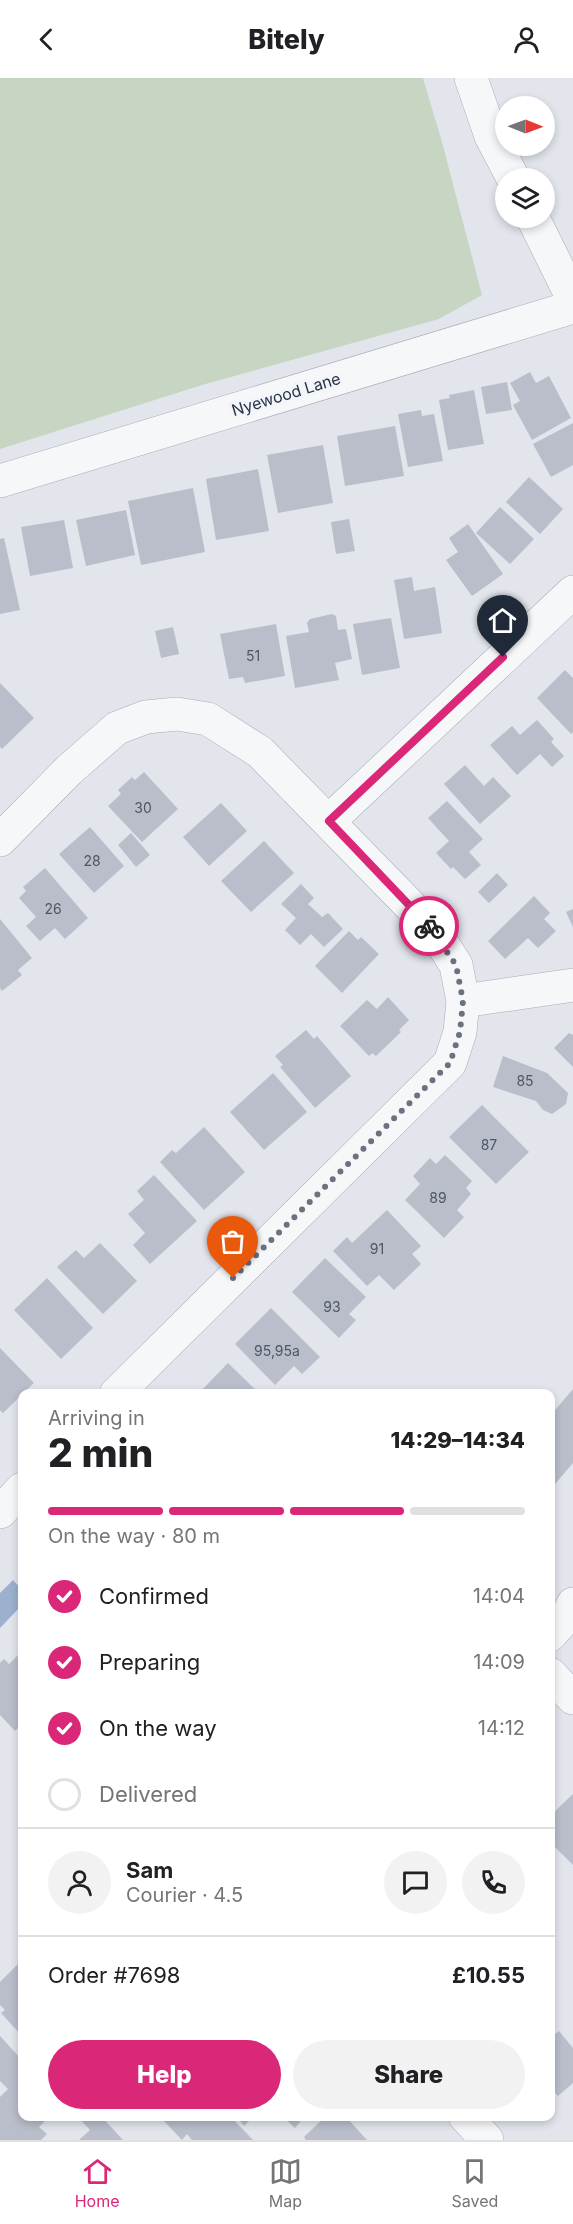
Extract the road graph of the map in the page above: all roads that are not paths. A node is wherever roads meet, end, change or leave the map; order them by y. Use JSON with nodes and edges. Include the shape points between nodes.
{"nodes":[{"id":1,"x":471,"y":78,"type":"edge"},
{"id":2,"x":508,"y":168,"type":"edge"},
{"id":3,"x":537,"y":228,"type":"edge"},
{"id":4,"x":573,"y":299,"type":"edge"},
{"id":5,"x":573,"y":307,"type":"edge"},
{"id":6,"x":0,"y":481,"type":"edge"},
{"id":7,"x":573,"y":592,"type":"edge"},
{"id":8,"x":329,"y":821,"type":"junction"},
{"id":9,"x":0,"y":840,"type":"edge"},
{"id":10,"x":573,"y":985,"type":"edge"},
{"id":11,"x":463,"y":1001,"type":"junction"},
{"id":12,"x":121,"y":1389,"type":"edge"},
{"id":13,"x":18,"y":1493,"type":"edge"},
{"id":14,"x":0,"y":1512,"type":"edge"},
{"id":15,"x":573,"y":1604,"type":"edge"},
{"id":16,"x":555,"y":1630,"type":"edge"},
{"id":17,"x":555,"y":1679,"type":"edge"},
{"id":18,"x":573,"y":1698,"type":"edge"},
{"id":19,"x":470,"y":2121,"type":"edge"},
{"id":20,"x":487,"y":2140,"type":"edge"}],
"edges":[{"from":1,"to":2,"type":"street","via":[[491,136]]},
{"from":3,"to":4,"type":"street"},
{"from":5,"to":6,"type":"street","name":"Nyewood Lane"},
{"from":7,"to":8,"type":"street"},
{"from":8,"to":9,"type":"street","via":[[260,752],[208,719],[177,714],[146,717],[117,728]]},
{"from":8,"to":11,"type":"street","via":[[433,929],[456,965]]},
{"from":10,"to":11,"type":"street"},
{"from":11,"to":12,"type":"street","via":[[460,1032],[450,1063]]},
{"from":13,"to":14,"type":"street"},
{"from":15,"to":16,"type":"street"},
{"from":17,"to":18,"type":"street"},
{"from":19,"to":20,"type":"street"}]}
